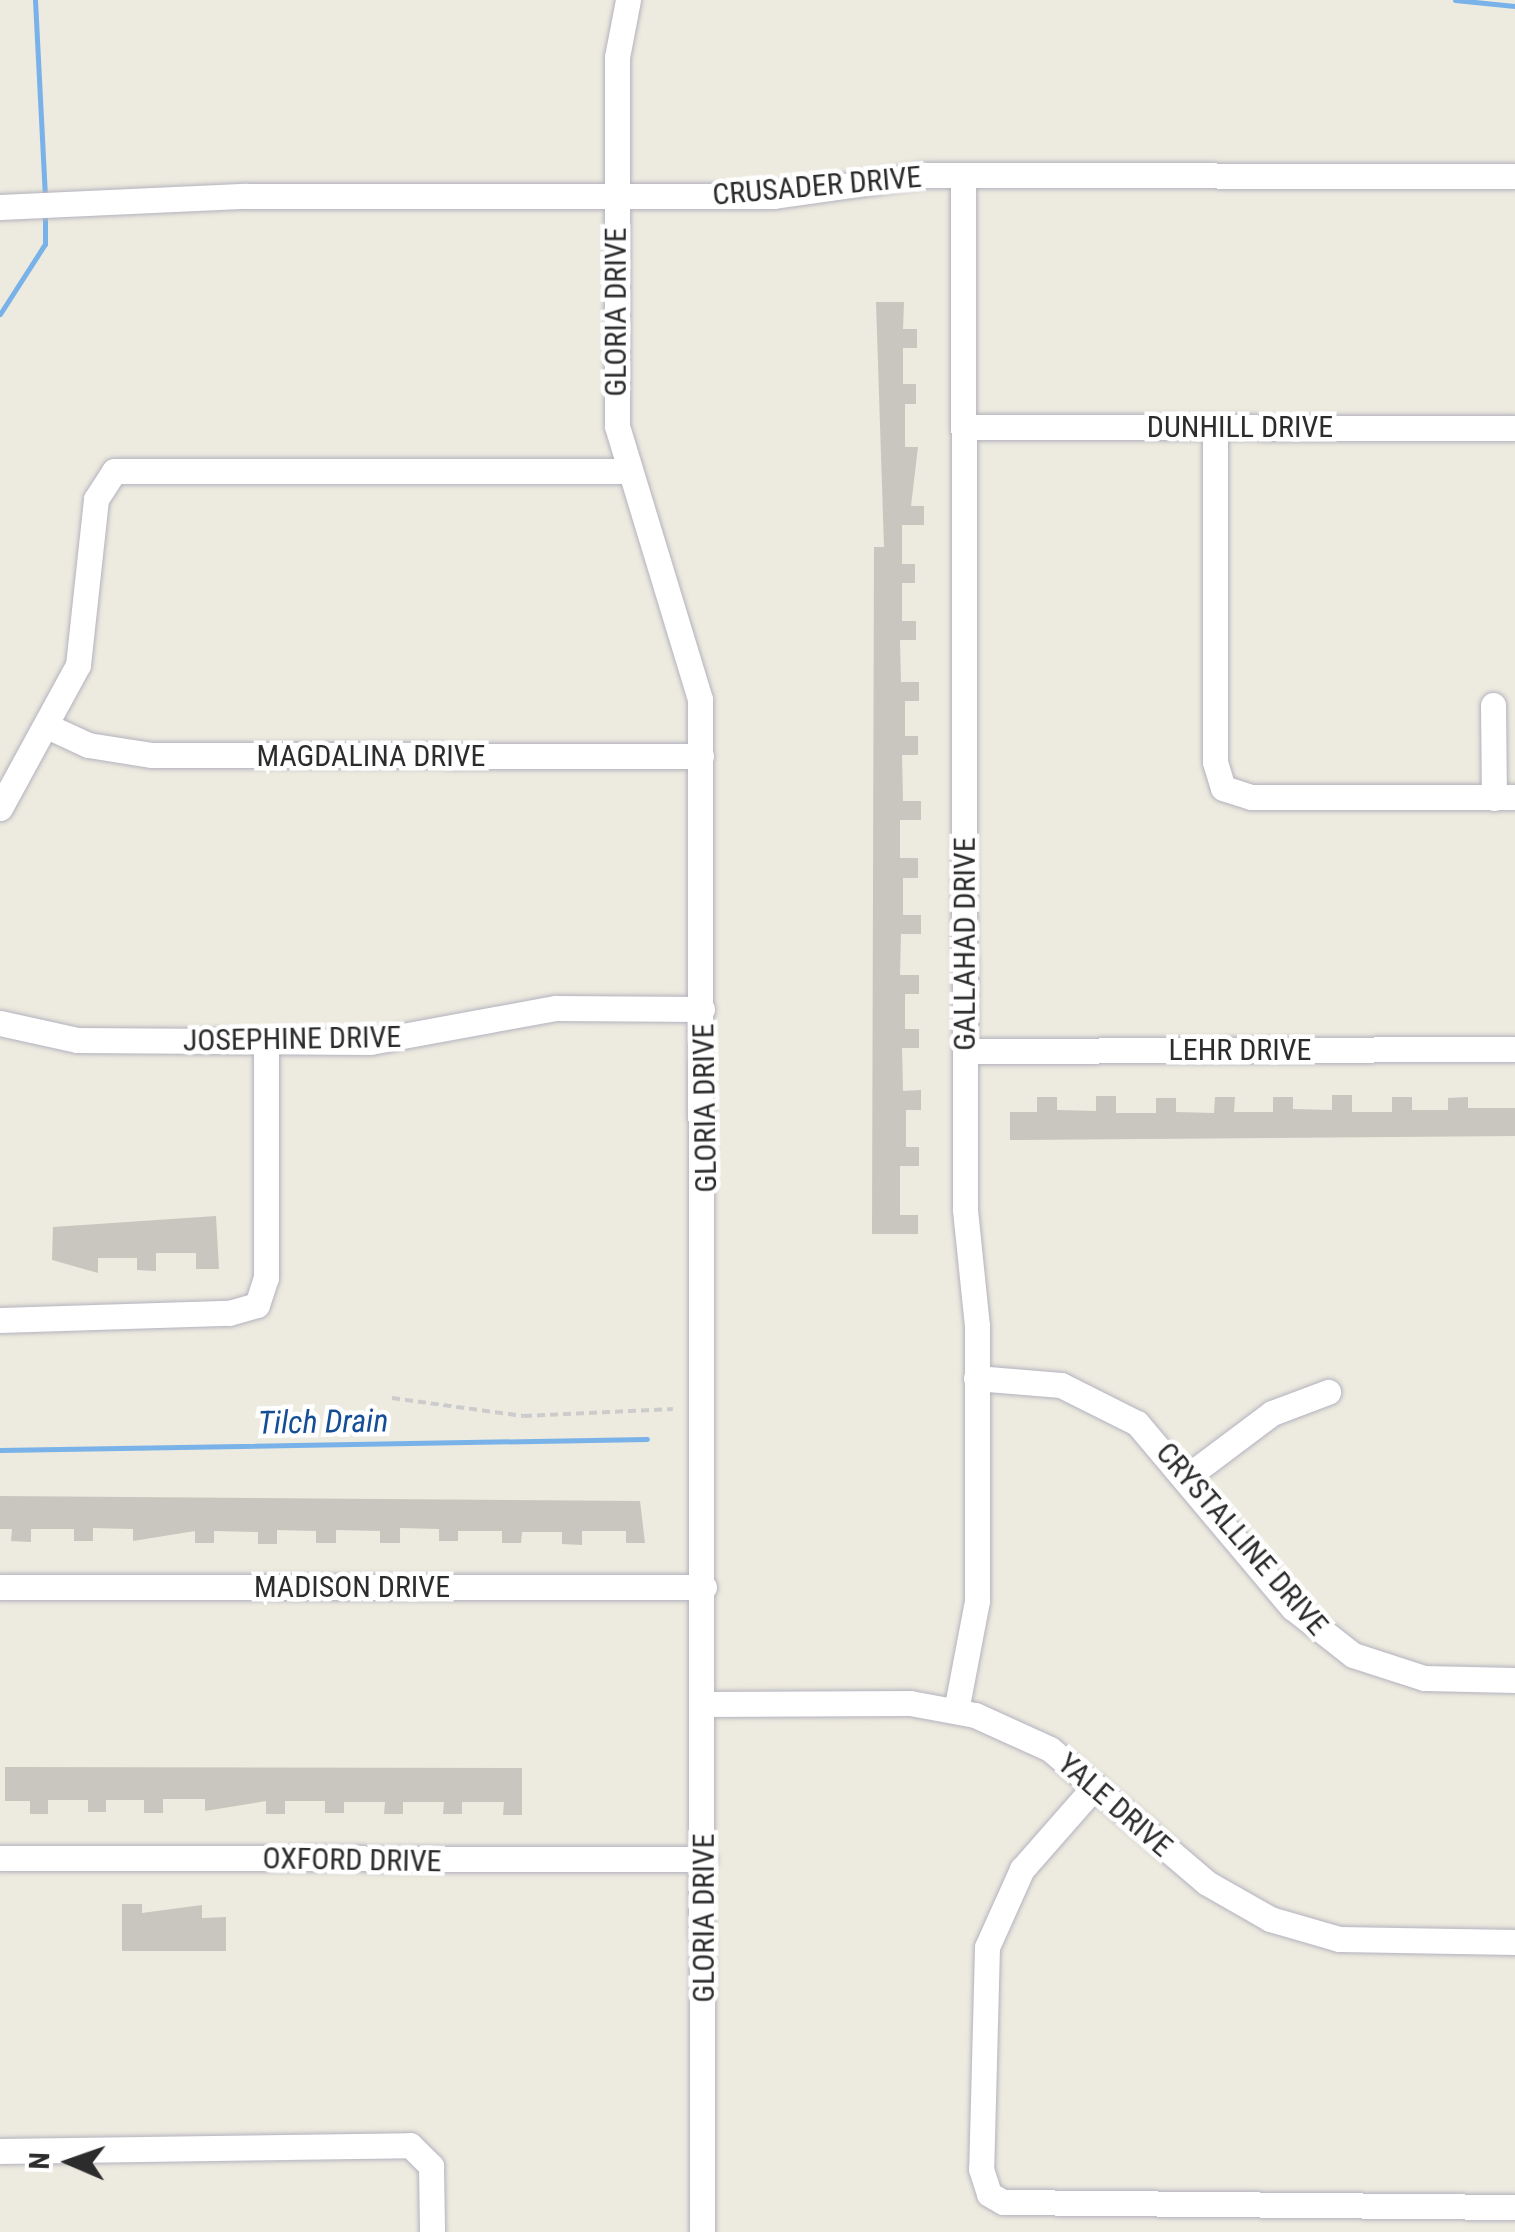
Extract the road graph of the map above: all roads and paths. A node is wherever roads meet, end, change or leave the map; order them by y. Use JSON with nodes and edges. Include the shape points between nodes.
{"nodes":[{"id":1,"x":628,"y":0,"type":"edge"},
{"id":2,"x":963,"y":174,"type":"junction"},
{"id":3,"x":1515,"y":176,"type":"edge"},
{"id":4,"x":616,"y":198,"type":"junction"},
{"id":5,"x":0,"y":208,"type":"edge"},
{"id":6,"x":964,"y":427,"type":"junction"},
{"id":7,"x":1214,"y":427,"type":"junction"},
{"id":8,"x":1515,"y":428,"type":"edge"},
{"id":9,"x":624,"y":472,"type":"junction"},
{"id":10,"x":1493,"y":705,"type":"dead end"},
{"id":11,"x":47,"y":726,"type":"junction"},
{"id":12,"x":701,"y":756,"type":"junction"},
{"id":13,"x":1504,"y":798,"type":"edge"},
{"id":14,"x":0,"y":808,"type":"edge"},
{"id":15,"x":702,"y":1009,"type":"junction"},
{"id":16,"x":0,"y":1022,"type":"edge"},
{"id":17,"x":266,"y":1042,"type":"junction"},
{"id":18,"x":1515,"y":1049,"type":"edge"},
{"id":19,"x":965,"y":1050,"type":"junction"},
{"id":20,"x":0,"y":1320,"type":"edge"},
{"id":21,"x":976,"y":1378,"type":"junction"},
{"id":22,"x":1328,"y":1392,"type":"dead end"},
{"id":23,"x":392,"y":1398,"type":"dead end"},
{"id":24,"x":673,"y":1409,"type":"dead end"},
{"id":25,"x":1188,"y":1476,"type":"junction"},
{"id":26,"x":0,"y":1587,"type":"edge"},
{"id":27,"x":704,"y":1588,"type":"junction"},
{"id":28,"x":1515,"y":1680,"type":"edge"},
{"id":29,"x":704,"y":1704,"type":"junction"},
{"id":30,"x":956,"y":1711,"type":"junction"},
{"id":31,"x":1095,"y":1786,"type":"junction"},
{"id":32,"x":0,"y":1858,"type":"edge"},
{"id":33,"x":704,"y":1859,"type":"junction"},
{"id":34,"x":1515,"y":1942,"type":"edge"},
{"id":35,"x":0,"y":2151,"type":"edge"},
{"id":36,"x":1515,"y":2207,"type":"edge"},
{"id":37,"x":432,"y":2232,"type":"edge"},
{"id":38,"x":702,"y":2232,"type":"edge"}],
"edges":[{"from":1,"to":4,"type":"street","name":"GLORIA DRIVE"},
{"from":2,"to":3,"type":"street","name":"CRUSADER DRIVE"},
{"from":2,"to":4,"type":"street","name":"CRUSADER DRIVE","via":[[774,196]]},
{"from":2,"to":6,"type":"street","name":"GALLAHAD DRIVE"},
{"from":4,"to":5,"type":"street","name":"CRUSADER DRIVE","via":[[246,196]]},
{"from":4,"to":9,"type":"street","name":"GLORIA DRIVE"},
{"from":6,"to":7,"type":"street","name":"DUNHILL DRIVE"},
{"from":6,"to":19,"type":"street","name":"GALLAHAD DRIVE"},
{"from":7,"to":8,"type":"street","name":"DUNHILL DRIVE"},
{"from":7,"to":13,"type":"street","via":[[1215,762],[1223,788],[1251,797]]},
{"from":9,"to":11,"type":"street","via":[[125,469],[104,477],[78,666]]},
{"from":9,"to":12,"type":"street","name":"GLORIA DRIVE","via":[[691,649]]},
{"from":10,"to":13,"type":"street"},
{"from":11,"to":12,"type":"street","name":"MAGDALINA DRIVE","via":[[88,745],[152,756]]},
{"from":11,"to":14,"type":"street"},
{"from":12,"to":15,"type":"street","name":"GLORIA DRIVE"},
{"from":15,"to":17,"type":"street","name":"JOSEPHINE DRIVE","via":[[556,1008],[422,1037]]},
{"from":15,"to":27,"type":"street","name":"GLORIA DRIVE"},
{"from":16,"to":17,"type":"street","name":"JOSEPHINE DRIVE","via":[[77,1040]]},
{"from":17,"to":20,"type":"street","via":[[266,1278],[256,1305],[229,1314]]},
{"from":18,"to":19,"type":"street","name":"LEHR DRIVE"},
{"from":19,"to":21,"type":"street","name":"GALLAHAD DRIVE"},
{"from":21,"to":25,"type":"street","name":"CRYSTALLINE DRIVE","via":[[1081,1391],[1137,1422]]},
{"from":21,"to":30,"type":"street","name":"GALLAHAD DRIVE","via":[[977,1601]]},
{"from":22,"to":25,"type":"street","via":[[1272,1413]]},
{"from":23,"to":24,"type":"path","via":[[524,1416]]},
{"from":25,"to":28,"type":"street","name":"CRYSTALLINE DRIVE","via":[[1293,1608],[1352,1655],[1424,1678]]},
{"from":26,"to":27,"type":"street","name":"MADISON DRIVE"},
{"from":27,"to":29,"type":"street","name":"GLORIA DRIVE"},
{"from":29,"to":30,"type":"street","name":"YALE DRIVE"},
{"from":29,"to":33,"type":"street","name":"GLORIA DRIVE"},
{"from":30,"to":31,"type":"street","name":"YALE DRIVE","via":[[1026,1736]]},
{"from":31,"to":34,"type":"street","name":"YALE DRIVE","via":[[1207,1883],[1292,1928],[1351,1940]]},
{"from":31,"to":36,"type":"street","via":[[1022,1869],[987,1947],[981,2168],[988,2194],[1003,2202]]},
{"from":32,"to":33,"type":"street","name":"OXFORD DRIVE"},
{"from":33,"to":38,"type":"street","name":"GLORIA DRIVE"},
{"from":35,"to":37,"type":"street","via":[[410,2145],[431,2166]]}]}
